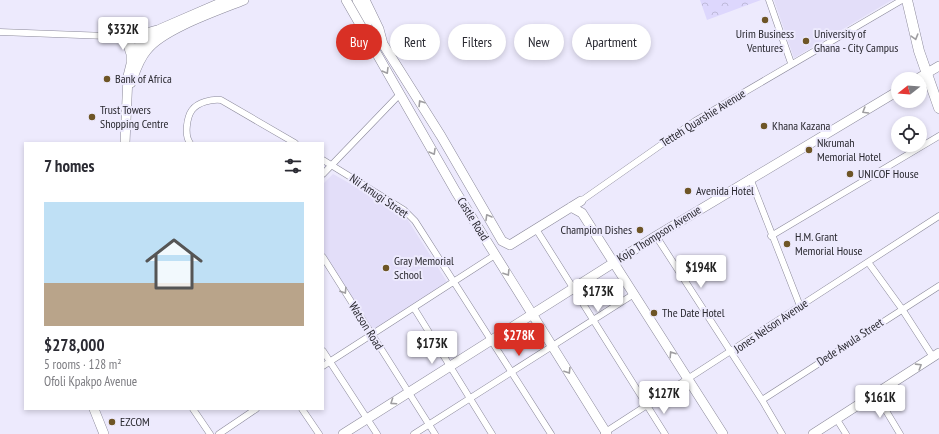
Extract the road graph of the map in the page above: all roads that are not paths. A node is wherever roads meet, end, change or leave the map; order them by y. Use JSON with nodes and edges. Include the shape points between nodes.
{"nodes":[{"id":1,"x":227,"y":0,"type":"edge"},
{"id":2,"x":244,"y":0,"type":"edge"},
{"id":3,"x":346,"y":0,"type":"edge"},
{"id":4,"x":357,"y":0,"type":"edge"},
{"id":5,"x":365,"y":0,"type":"edge"},
{"id":6,"x":769,"y":0,"type":"edge"},
{"id":7,"x":902,"y":0,"type":"edge"},
{"id":8,"x":907,"y":0,"type":"edge"},
{"id":9,"x":160,"y":29,"type":"junction"},
{"id":10,"x":0,"y":32,"type":"edge"},
{"id":11,"x":129,"y":40,"type":"junction"},
{"id":12,"x":384,"y":44,"type":"junction"},
{"id":13,"x":143,"y":49,"type":"junction"},
{"id":14,"x":791,"y":63,"type":"junction"},
{"id":15,"x":131,"y":64,"type":"junction"},
{"id":16,"x":939,"y":66,"type":"edge"},
{"id":17,"x":926,"y":72,"type":"edge"},
{"id":18,"x":927,"y":72,"type":"edge"},
{"id":19,"x":927,"y":76,"type":"edge"},
{"id":20,"x":127,"y":94,"type":"junction"},
{"id":21,"x":400,"y":94,"type":"junction"},
{"id":22,"x":891,"y":94,"type":"edge"},
{"id":23,"x":939,"y":108,"type":"edge"},
{"id":24,"x":939,"y":136,"type":"edge"},
{"id":25,"x":125,"y":142,"type":"edge"},
{"id":26,"x":189,"y":142,"type":"edge"},
{"id":27,"x":293,"y":142,"type":"edge"},
{"id":28,"x":324,"y":161,"type":"edge"},
{"id":29,"x":332,"y":165,"type":"junction"},
{"id":30,"x":324,"y":173,"type":"edge"},
{"id":31,"x":750,"y":178,"type":"junction"},
{"id":32,"x":469,"y":185,"type":"junction"},
{"id":33,"x":456,"y":192,"type":"junction"},
{"id":34,"x":581,"y":201,"type":"junction"},
{"id":35,"x":571,"y":207,"type":"junction"},
{"id":36,"x":582,"y":213,"type":"junction"},
{"id":37,"x":939,"y":216,"type":"edge"},
{"id":38,"x":536,"y":229,"type":"junction"},
{"id":39,"x":656,"y":236,"type":"junction"},
{"id":40,"x":772,"y":236,"type":"junction"},
{"id":41,"x":510,"y":245,"type":"joint"},
{"id":42,"x":495,"y":255,"type":"junction"},
{"id":43,"x":324,"y":260,"type":"edge"},
{"id":44,"x":613,"y":262,"type":"junction"},
{"id":45,"x":868,"y":262,"type":"junction"},
{"id":46,"x":454,"y":282,"type":"junction"},
{"id":47,"x":939,"y":286,"type":"edge"},
{"id":48,"x":573,"y":288,"type":"junction"},
{"id":49,"x":634,"y":294,"type":"junction"},
{"id":50,"x":800,"y":306,"type":"junction"},
{"id":51,"x":414,"y":308,"type":"junction"},
{"id":52,"x":902,"y":309,"type":"junction"},
{"id":53,"x":532,"y":314,"type":"junction"},
{"id":54,"x":592,"y":321,"type":"junction"},
{"id":55,"x":372,"y":335,"type":"junction"},
{"id":56,"x":492,"y":341,"type":"junction"},
{"id":57,"x":552,"y":345,"type":"junction"},
{"id":58,"x":732,"y":352,"type":"junction"},
{"id":59,"x":324,"y":353,"type":"edge"},
{"id":60,"x":936,"y":355,"type":"edge"},
{"id":61,"x":330,"y":362,"type":"junction"},
{"id":62,"x":324,"y":365,"type":"edge"},
{"id":63,"x":451,"y":366,"type":"junction"},
{"id":64,"x":512,"y":372,"type":"junction"},
{"id":65,"x":688,"y":378,"type":"junction"},
{"id":66,"x":408,"y":392,"type":"junction"},
{"id":67,"x":876,"y":394,"type":"junction"},
{"id":68,"x":470,"y":398,"type":"junction"},
{"id":69,"x":762,"y":400,"type":"junction"},
{"id":70,"x":647,"y":405,"type":"junction"},
{"id":71,"x":94,"y":410,"type":"edge"},
{"id":72,"x":194,"y":410,"type":"edge"},
{"id":73,"x":255,"y":410,"type":"edge"},
{"id":74,"x":303,"y":410,"type":"edge"},
{"id":75,"x":367,"y":418,"type":"junction"},
{"id":76,"x":836,"y":418,"type":"junction"},
{"id":77,"x":429,"y":424,"type":"junction"},
{"id":78,"x":605,"y":433,"type":"edge"},
{"id":79,"x":104,"y":434,"type":"edge"},
{"id":80,"x":210,"y":434,"type":"edge"},
{"id":81,"x":219,"y":434,"type":"edge"},
{"id":82,"x":320,"y":434,"type":"edge"},
{"id":83,"x":343,"y":434,"type":"edge"},
{"id":84,"x":377,"y":434,"type":"edge"},
{"id":85,"x":414,"y":434,"type":"edge"},
{"id":86,"x":435,"y":434,"type":"edge"},
{"id":87,"x":492,"y":434,"type":"edge"},
{"id":88,"x":551,"y":434,"type":"edge"},
{"id":89,"x":665,"y":434,"type":"edge"},
{"id":90,"x":723,"y":434,"type":"edge"},
{"id":91,"x":782,"y":434,"type":"edge"},
{"id":92,"x":813,"y":434,"type":"edge"},
{"id":93,"x":846,"y":434,"type":"edge"},
{"id":94,"x":900,"y":434,"type":"edge"}],
"edges":[{"from":1,"to":9,"type":"main road"},
{"from":2,"to":13,"type":"main road","via":[[166,34]]},
{"from":3,"to":21,"type":"main road","name":"Castle Road","one_way":true},
{"from":4,"to":12,"type":"main road"},
{"from":5,"to":12,"type":"main road","name":"Castle Road"},
{"from":6,"to":14,"type":"street"},
{"from":7,"to":14,"type":"street","name":"Tetteh Quarshie Avenue"},
{"from":8,"to":17,"type":"main road","one_way":true},
{"from":9,"to":11,"type":"main road"},
{"from":9,"to":13,"type":"main road"},
{"from":10,"to":11,"type":"street","via":[[106,36]]},
{"from":11,"to":13,"type":"street"},
{"from":11,"to":15,"type":"main road"},
{"from":32,"to":12,"type":"main road","name":"Castle Road","one_way":true},
{"from":13,"to":15,"type":"main road"},
{"from":13,"to":20,"type":"main road"},
{"from":14,"to":34,"type":"street","name":"Tetteh Quarshie Avenue","via":[[695,121]]},
{"from":15,"to":20,"type":"main road"},
{"from":16,"to":18,"type":"main road"},
{"from":19,"to":23,"type":"main road"},
{"from":20,"to":25,"type":"main road"},
{"from":21,"to":29,"type":"street"},
{"from":21,"to":33,"type":"main road","name":"Castle Road","one_way":true},
{"from":22,"to":31,"type":"main road","name":"Kojo Thompson Avenue","one_way":true},
{"from":24,"to":40,"type":"street"},
{"from":26,"to":27,"type":"street","via":[[187,126],[192,110],[216,99]]},
{"from":28,"to":29,"type":"street","name":"Nii Amugi Street"},
{"from":29,"to":30,"type":"street"},
{"from":29,"to":46,"type":"street","name":"Nii Amugi Street","via":[[404,210],[415,221]]},
{"from":31,"to":39,"type":"main road","name":"Kojo Thompson Avenue"},
{"from":31,"to":40,"type":"street"},
{"from":32,"to":33,"type":"main road"},
{"from":41,"to":32,"type":"main road","name":"Castle Road","one_way":true,"via":[[502,241]]},
{"from":33,"to":42,"type":"main road","name":"Castle Road"},
{"from":34,"to":35,"type":"main road","name":"Tetteh Quarshie Avenue"},
{"from":34,"to":36,"type":"main road"},
{"from":35,"to":36,"type":"main road"},
{"from":35,"to":38,"type":"main road","name":"Tetteh Quarshie Avenue"},
{"from":36,"to":44,"type":"main road"},
{"from":37,"to":45,"type":"street","name":"Jones Nelson Avenue"},
{"from":38,"to":41,"type":"main road","name":"Tetteh Quarshie Avenue"},
{"from":38,"to":48,"type":"street"},
{"from":39,"to":44,"type":"main road","name":"Kojo Thompson Avenue"},
{"from":39,"to":58,"type":"street"},
{"from":40,"to":50,"type":"street"},
{"from":42,"to":46,"type":"street"},
{"from":42,"to":53,"type":"main road","name":"Castle Road","one_way":true},
{"from":43,"to":55,"type":"street","name":"Watson Road","one_way":true},
{"from":44,"to":48,"type":"main road","name":"Kojo Thompson Avenue"},
{"from":44,"to":49,"type":"main road"},
{"from":45,"to":50,"type":"street","name":"Jones Nelson Avenue"},
{"from":45,"to":52,"type":"street"},
{"from":46,"to":51,"type":"street"},
{"from":46,"to":56,"type":"street","name":"Nii Amugi Street"},
{"from":47,"to":52,"type":"street","name":"Dede Awula Street"},
{"from":48,"to":53,"type":"main road","name":"Kojo Thompson Avenue"},
{"from":48,"to":54,"type":"street"},
{"from":49,"to":54,"type":"street"},
{"from":65,"to":49,"type":"main road","one_way":true},
{"from":50,"to":58,"type":"street","name":"Jones Nelson Avenue"},
{"from":51,"to":55,"type":"street"},
{"from":51,"to":63,"type":"street"},
{"from":52,"to":60,"type":"street"},
{"from":52,"to":69,"type":"street","name":"Dede Awula Street"},
{"from":53,"to":56,"type":"main road","name":"Kojo Thompson Avenue"},
{"from":53,"to":57,"type":"main road","name":"Castle Road"},
{"from":54,"to":57,"type":"street"},
{"from":54,"to":70,"type":"street"},
{"from":55,"to":61,"type":"street"},
{"from":55,"to":66,"type":"street","name":"Watson Road"},
{"from":56,"to":63,"type":"main road","name":"Kojo Thompson Avenue"},
{"from":56,"to":64,"type":"street","name":"Nii Amugi Street"},
{"from":57,"to":64,"type":"street"},
{"from":57,"to":78,"type":"main road","name":"Castle Road","one_way":true},
{"from":58,"to":65,"type":"street","name":"Jones Nelson Avenue"},
{"from":58,"to":69,"type":"street"},
{"from":59,"to":61,"type":"street"},
{"from":67,"to":60,"type":"main road","one_way":true},
{"from":61,"to":62,"type":"street"},
{"from":61,"to":75,"type":"street"},
{"from":63,"to":66,"type":"main road","name":"Kojo Thompson Avenue"},
{"from":63,"to":68,"type":"street"},
{"from":64,"to":68,"type":"street"},
{"from":64,"to":88,"type":"street","name":"Nii Amugi Street"},
{"from":65,"to":70,"type":"street","name":"Jones Nelson Avenue"},
{"from":65,"to":90,"type":"main road"},
{"from":66,"to":75,"type":"main road","name":"Kojo Thompson Avenue","one_way":true},
{"from":66,"to":77,"type":"street","name":"Watson Road"},
{"from":67,"to":76,"type":"main road"},
{"from":67,"to":94,"type":"street"},
{"from":68,"to":77,"type":"street"},
{"from":68,"to":87,"type":"street"},
{"from":69,"to":91,"type":"street"},
{"from":70,"to":78,"type":"street","name":"Jones Nelson Avenue"},
{"from":70,"to":89,"type":"street"},
{"from":71,"to":79,"type":"main road"},
{"from":72,"to":80,"type":"street"},
{"from":73,"to":81,"type":"street"},
{"from":74,"to":82,"type":"street"},
{"from":75,"to":83,"type":"main road","name":"Kojo Thompson Avenue"},
{"from":75,"to":84,"type":"street"},
{"from":76,"to":92,"type":"main road"},
{"from":76,"to":93,"type":"street"},
{"from":77,"to":85,"type":"street"},
{"from":77,"to":86,"type":"street","name":"Watson Road"}]}
